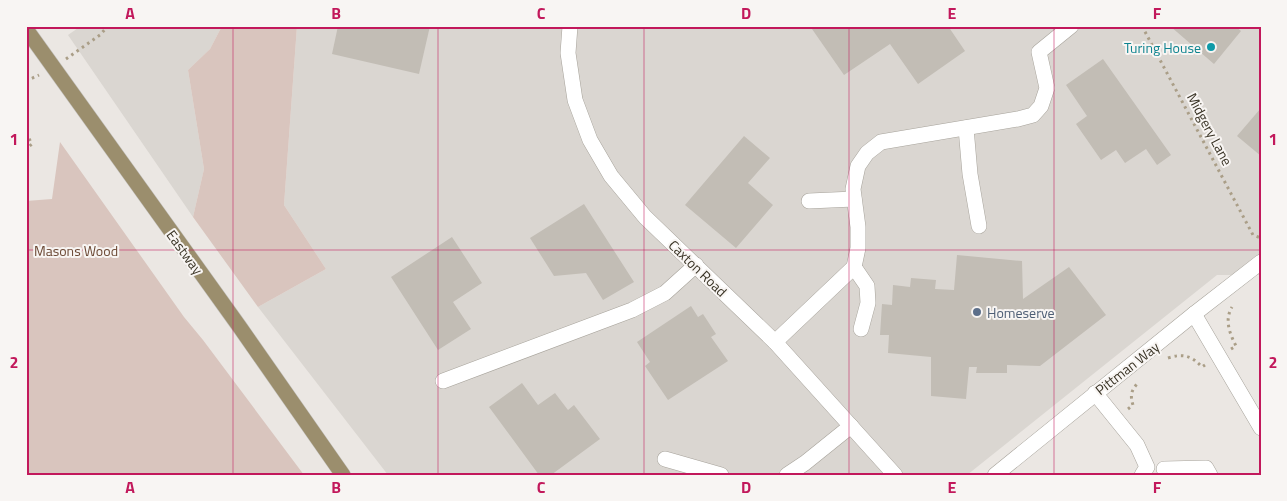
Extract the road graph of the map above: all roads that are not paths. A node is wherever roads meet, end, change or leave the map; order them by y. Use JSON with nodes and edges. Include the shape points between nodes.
{"nodes":[{"id":1,"x":570,"y":26,"type":"edge"},
{"id":2,"x":1071,"y":26,"type":"edge"},
{"id":3,"x":26,"y":29,"type":"edge"},
{"id":4,"x":966,"y":128,"type":"junction"},
{"id":5,"x":854,"y":199,"type":"junction"},
{"id":6,"x":809,"y":201,"type":"dead end"},
{"id":7,"x":979,"y":226,"type":"dead end"},
{"id":8,"x":1261,"y":262,"type":"edge"},
{"id":9,"x":696,"y":265,"type":"junction"},
{"id":10,"x":854,"y":267,"type":"junction"},
{"id":11,"x":1194,"y":314,"type":"junction"},
{"id":12,"x":861,"y":329,"type":"dead end"},
{"id":13,"x":776,"y":342,"type":"junction"},
{"id":14,"x":443,"y":381,"type":"dead end"},
{"id":15,"x":1095,"y":393,"type":"junction"},
{"id":16,"x":851,"y":426,"type":"junction"},
{"id":17,"x":1261,"y":428,"type":"edge"},
{"id":18,"x":665,"y":459,"type":"dead end"},
{"id":19,"x":809,"y":469,"type":"edge"},
{"id":20,"x":1145,"y":471,"type":"edge"},
{"id":21,"x":1167,"y":472,"type":"edge"},
{"id":22,"x":343,"y":475,"type":"edge"},
{"id":23,"x":721,"y":475,"type":"edge"},
{"id":24,"x":787,"y":475,"type":"edge"},
{"id":25,"x":894,"y":475,"type":"edge"},
{"id":26,"x":995,"y":475,"type":"edge"},
{"id":27,"x":1210,"y":475,"type":"edge"}],
"edges":[{"from":1,"to":9,"type":"street","name":"Caxton Road","via":[[568,54],[575,100],[590,140],[610,176],[645,217]]},
{"from":2,"to":4,"type":"street","via":[[1039,52],[1047,88],[1034,115]]},
{"from":3,"to":22,"type":"main road","name":"Eastway"},
{"from":4,"to":5,"type":"street","via":[[881,142],[858,166],[852,189]]},
{"from":4,"to":7,"type":"street"},
{"from":5,"to":6,"type":"street"},
{"from":5,"to":10,"type":"street","via":[[858,234]]},
{"from":8,"to":11,"type":"street","name":"Pittman Way"},
{"from":9,"to":13,"type":"street","name":"Caxton Road"},
{"from":9,"to":14,"type":"street","via":[[665,292],[632,310]]},
{"from":10,"to":12,"type":"street","via":[[867,286],[868,304]]},
{"from":10,"to":13,"type":"street"},
{"from":11,"to":15,"type":"street","name":"Pittman Way"},
{"from":11,"to":17,"type":"street"},
{"from":13,"to":16,"type":"street","name":"Caxton Road"},
{"from":15,"to":20,"type":"street","via":[[1137,445]]},
{"from":15,"to":26,"type":"street","name":"Pittman Way"},
{"from":16,"to":19,"type":"street"},
{"from":16,"to":25,"type":"street","name":"Caxton Road"},
{"from":18,"to":23,"type":"street"},
{"from":19,"to":24,"type":"street"},
{"from":20,"to":21,"type":"street"},
{"from":21,"to":27,"type":"street","via":[[1206,468]]}]}
